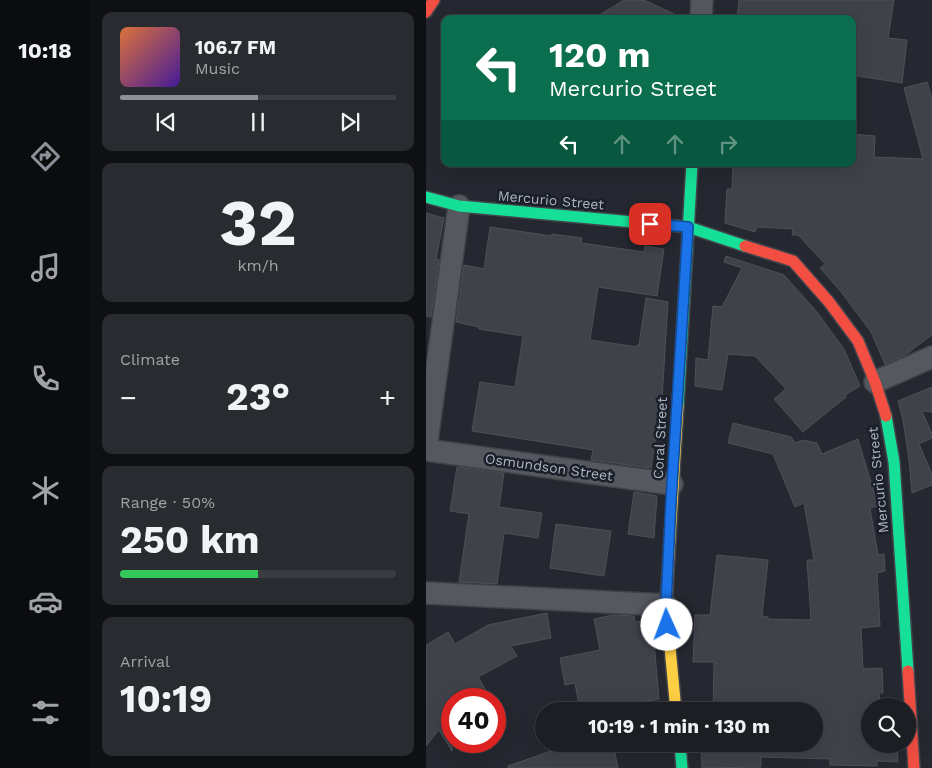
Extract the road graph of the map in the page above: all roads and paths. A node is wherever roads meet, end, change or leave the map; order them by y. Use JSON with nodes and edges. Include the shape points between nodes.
{"nodes":[{"id":1,"x":434,"y":0,"type":"edge"},
{"id":2,"x":702,"y":0,"type":"edge"},
{"id":3,"x":426,"y":12,"type":"edge"},
{"id":4,"x":701,"y":15,"type":"edge"},
{"id":5,"x":692,"y":167,"type":"edge"},
{"id":6,"x":426,"y":197,"type":"edge"},
{"id":7,"x":459,"y":206,"type":"junction"},
{"id":8,"x":688,"y":227,"type":"junction"},
{"id":9,"x":932,"y":357,"type":"edge"},
{"id":10,"x":875,"y":382,"type":"junction"},
{"id":11,"x":426,"y":449,"type":"edge"},
{"id":12,"x":672,"y":484,"type":"junction"},
{"id":13,"x":426,"y":593,"type":"edge"},
{"id":14,"x":666,"y":605,"type":"junction"},
{"id":15,"x":675,"y":702,"type":"edge"},
{"id":16,"x":681,"y":752,"type":"edge"},
{"id":17,"x":682,"y":768,"type":"edge"},
{"id":18,"x":914,"y":768,"type":"edge"}],
"edges":[{"from":1,"to":3,"type":"street"},
{"from":2,"to":4,"type":"street"},
{"from":5,"to":8,"type":"street","name":"Coral Street"},
{"from":6,"to":7,"type":"street","name":"Mercurio Street"},
{"from":7,"to":8,"type":"street","name":"Mercurio Street"},
{"from":7,"to":11,"type":"street","name":"Osmundson Street"},
{"from":8,"to":10,"type":"street","name":"Mercurio Street","via":[[793,261],[858,341]]},
{"from":8,"to":12,"type":"street","name":"Coral Street"},
{"from":9,"to":10,"type":"street"},
{"from":10,"to":18,"type":"street","name":"Mercurio Street","via":[[888,422],[894,462]]},
{"from":11,"to":12,"type":"street","name":"Osmundson Street"},
{"from":12,"to":14,"type":"street","name":"Coral Street"},
{"from":13,"to":14,"type":"street"},
{"from":14,"to":15,"type":"street","name":"Coral Street"},
{"from":16,"to":17,"type":"street"}]}
